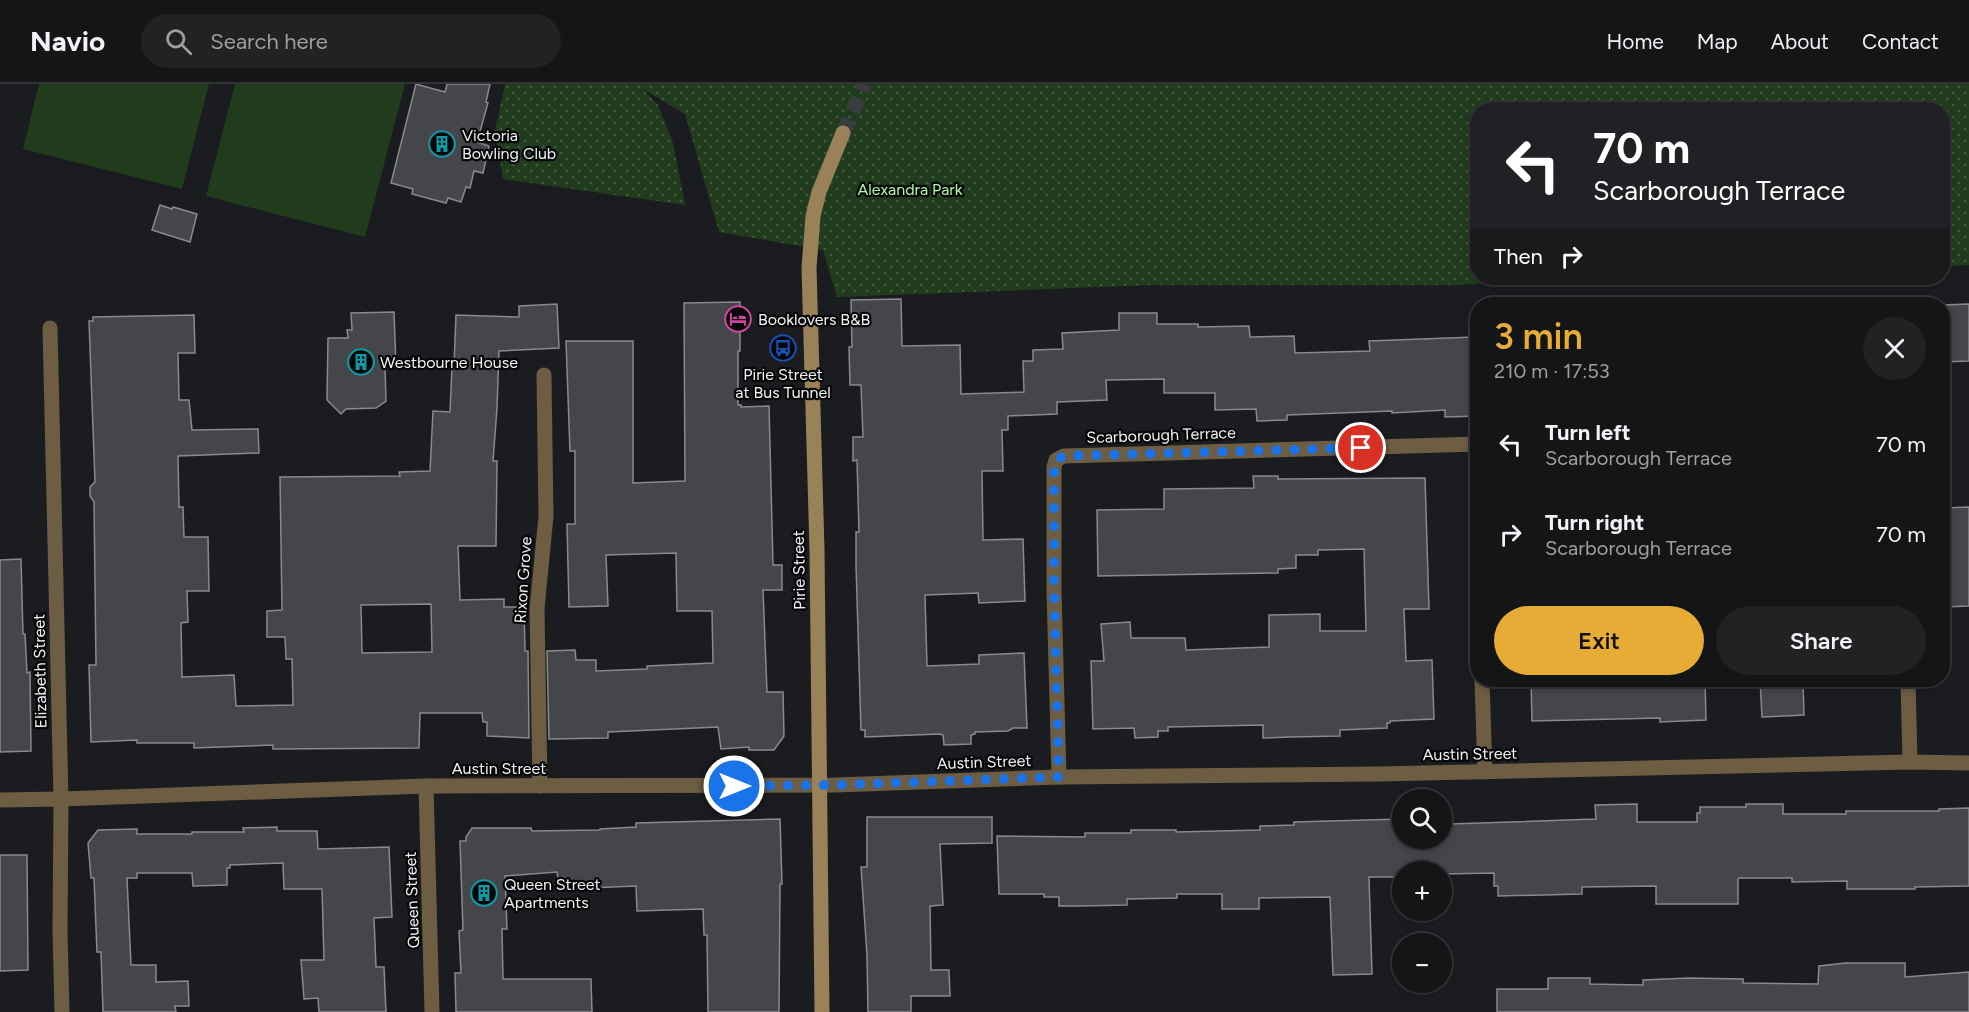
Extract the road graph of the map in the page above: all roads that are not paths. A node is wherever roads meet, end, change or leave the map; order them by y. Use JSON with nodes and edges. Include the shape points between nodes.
{"nodes":[{"id":1,"x":843,"y":133,"type":"tunnel mouth"},
{"id":2,"x":50,"y":328,"type":"dead end"},
{"id":3,"x":544,"y":375,"type":"dead end"},
{"id":4,"x":1470,"y":444,"type":"edge"},
{"id":5,"x":1482,"y":687,"type":"edge"},
{"id":6,"x":1908,"y":687,"type":"edge"},
{"id":7,"x":1910,"y":762,"type":"junction"},
{"id":8,"x":1969,"y":763,"type":"edge"},
{"id":9,"x":1485,"y":772,"type":"junction"},
{"id":10,"x":1059,"y":777,"type":"junction"},
{"id":11,"x":819,"y":785,"type":"junction"},
{"id":12,"x":426,"y":786,"type":"junction"},
{"id":13,"x":540,"y":786,"type":"junction"},
{"id":14,"x":0,"y":800,"type":"edge"},
{"id":15,"x":61,"y":800,"type":"junction"},
{"id":16,"x":62,"y":1012,"type":"edge"},
{"id":17,"x":432,"y":1012,"type":"edge"},
{"id":18,"x":822,"y":1012,"type":"edge"}],
"edges":[{"from":1,"to":11,"type":"street","name":"Pirie Street","via":[[819,192],[809,267]]},
{"from":2,"to":15,"type":"street","name":"Elizabeth Street"},
{"from":3,"to":13,"type":"street","name":"Rixon Grove","via":[[546,516],[537,609]]},
{"from":4,"to":10,"type":"street","name":"Scarborough Terrace","via":[[1064,456],[1056,460],[1054,590]]},
{"from":5,"to":9,"type":"street"},
{"from":6,"to":7,"type":"street"},
{"from":7,"to":8,"type":"street","name":"Austin Street"},
{"from":7,"to":9,"type":"street","name":"Austin Street"},
{"from":9,"to":10,"type":"street","name":"Austin Street"},
{"from":10,"to":11,"type":"street","name":"Austin Street"},
{"from":11,"to":13,"type":"street","name":"Austin Street"},
{"from":11,"to":18,"type":"street","name":"Pirie Street"},
{"from":12,"to":13,"type":"street","name":"Austin Street"},
{"from":12,"to":15,"type":"street","name":"Austin Street"},
{"from":12,"to":17,"type":"street","name":"Queen Street"},
{"from":14,"to":15,"type":"street","name":"Austin Street"},
{"from":15,"to":16,"type":"street","name":"Elizabeth Street"}]}
